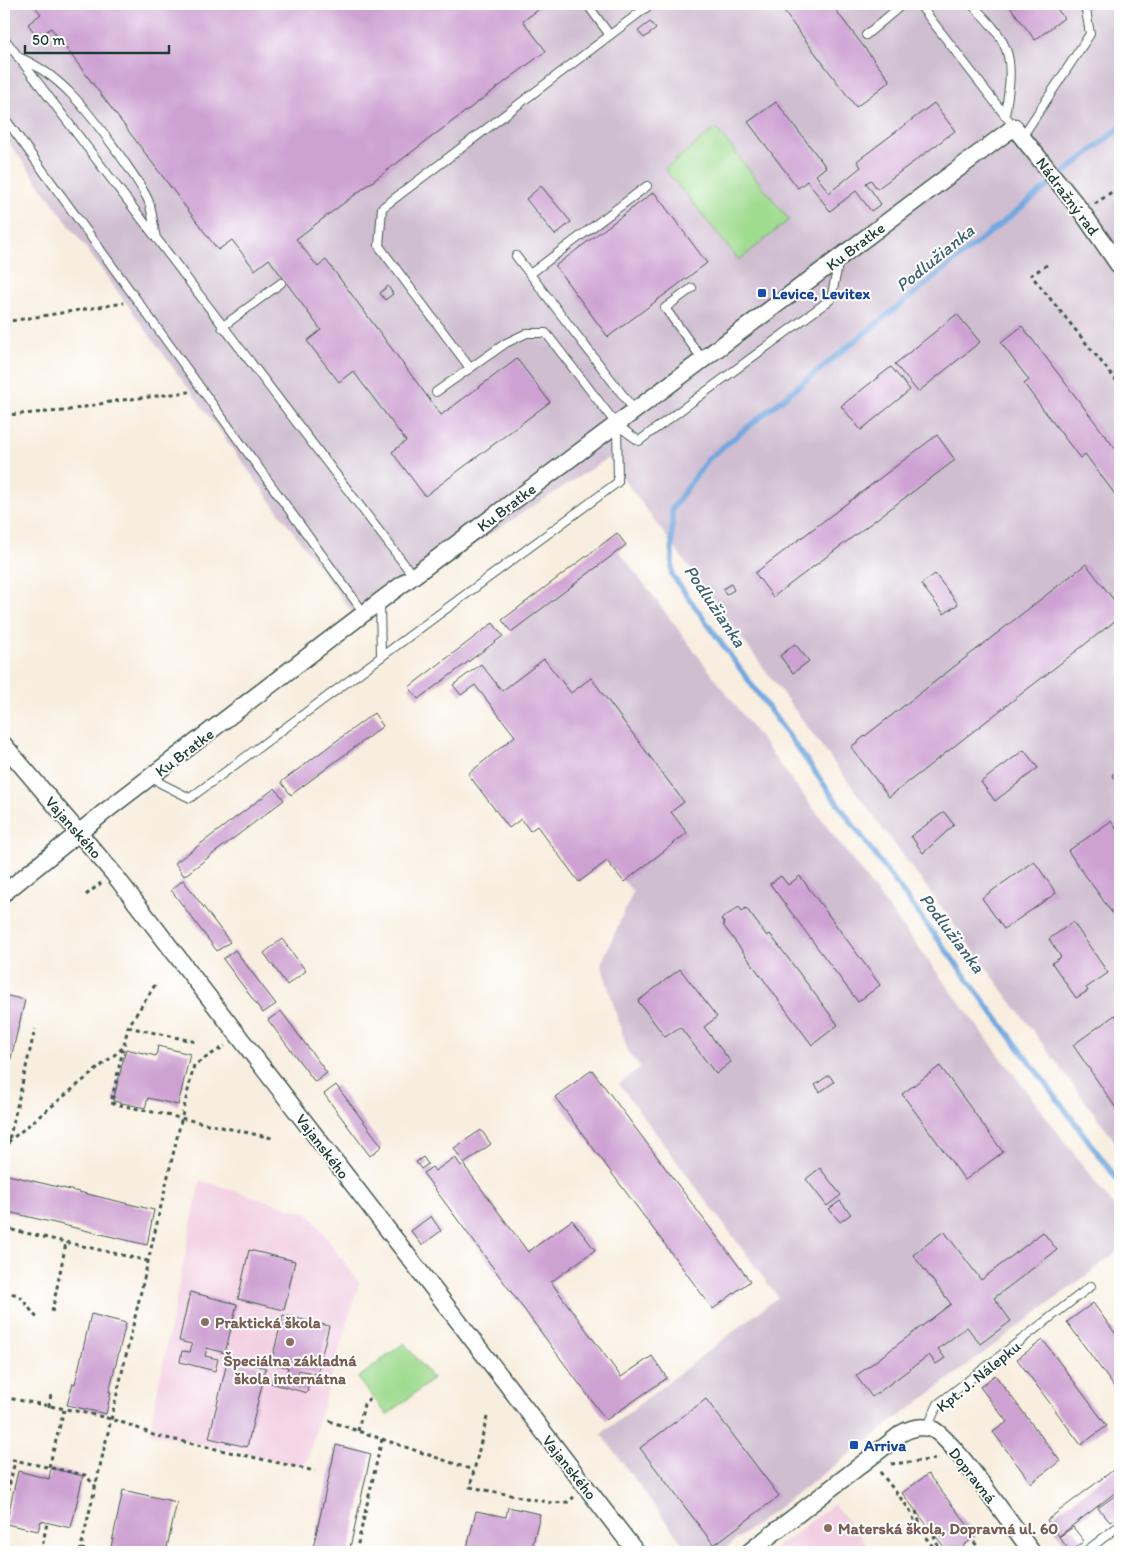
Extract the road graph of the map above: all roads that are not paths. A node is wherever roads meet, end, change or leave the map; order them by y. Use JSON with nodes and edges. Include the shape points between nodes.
{"nodes":[{"id":1,"x":587,"y":4,"type":"edge"},
{"id":2,"x":651,"y":4,"type":"edge"},
{"id":3,"x":903,"y":4,"type":"edge"},
{"id":4,"x":919,"y":4,"type":"edge"},
{"id":5,"x":971,"y":4,"type":"edge"},
{"id":6,"x":1085,"y":4,"type":"edge"},
{"id":7,"x":609,"y":34,"type":"junction"},
{"id":8,"x":866,"y":35,"type":"dead end"},
{"id":9,"x":4,"y":38,"type":"edge"},
{"id":10,"x":17,"y":56,"type":"junction"},
{"id":11,"x":4,"y":117,"type":"edge"},
{"id":12,"x":1014,"y":127,"type":"junction"},
{"id":13,"x":647,"y":186,"type":"dead end"},
{"id":14,"x":156,"y":240,"type":"junction"},
{"id":15,"x":516,"y":256,"type":"dead end"},
{"id":16,"x":839,"y":258,"type":"junction"},
{"id":17,"x":1120,"y":267,"type":"edge"},
{"id":18,"x":530,"y":274,"type":"junction"},
{"id":19,"x":281,"y":283,"type":"dead end"},
{"id":20,"x":692,"y":288,"type":"dead end"},
{"id":21,"x":222,"y":327,"type":"junction"},
{"id":22,"x":703,"y":360,"type":"junction"},
{"id":23,"x":470,"y":368,"type":"junction"},
{"id":24,"x":436,"y":392,"type":"dead end"},
{"id":25,"x":635,"y":411,"type":"junction"},
{"id":26,"x":617,"y":424,"type":"junction"},
{"id":27,"x":414,"y":576,"type":"junction"},
{"id":28,"x":380,"y":601,"type":"junction"},
{"id":29,"x":364,"y":613,"type":"junction"},
{"id":30,"x":381,"y":657,"type":"junction"},
{"id":31,"x":4,"y":745,"type":"edge"},
{"id":32,"x":153,"y":775,"type":"junction"},
{"id":33,"x":79,"y":833,"type":"junction"},
{"id":34,"x":4,"y":893,"type":"edge"},
{"id":35,"x":1092,"y":1286,"type":"dead end"},
{"id":36,"x":926,"y":1428,"type":"junction"},
{"id":37,"x":1120,"y":1525,"type":"edge"},
{"id":38,"x":636,"y":1552,"type":"edge"},
{"id":39,"x":749,"y":1552,"type":"edge"},
{"id":40,"x":1032,"y":1552,"type":"edge"},
{"id":41,"x":1085,"y":1552,"type":"edge"}],
"edges":[{"from":1,"to":7,"type":"lane"},
{"from":2,"to":7,"type":"lane"},
{"from":3,"to":8,"type":"lane"},
{"from":4,"to":12,"type":"lane"},
{"from":5,"to":12,"type":"lane","via":[[991,23],[1010,55]]},
{"from":6,"to":12,"type":"lane","via":[[1090,34]]},
{"from":7,"to":23,"type":"lane","via":[[382,208],[379,246]]},
{"from":9,"to":10,"type":"lane"},
{"from":10,"to":14,"type":"lane"},
{"from":10,"to":14,"type":"lane","via":[[34,63],[59,81],[92,118],[148,201]]},
{"from":11,"to":29,"type":"lane"},
{"from":12,"to":16,"type":"street","name":"Ku Bratke"},
{"from":12,"to":17,"type":"street","name":"Nádražný rad","via":[[1045,163]]},
{"from":13,"to":18,"type":"lane"},
{"from":14,"to":21,"type":"lane"},
{"from":15,"to":18,"type":"lane"},
{"from":16,"to":22,"type":"street","name":"Ku Bratke"},
{"from":16,"to":26,"type":"lane","via":[[831,299],[789,331],[639,441]]},
{"from":18,"to":25,"type":"lane"},
{"from":19,"to":21,"type":"lane"},
{"from":20,"to":22,"type":"lane","via":[[665,308]]},
{"from":21,"to":27,"type":"lane"},
{"from":22,"to":25,"type":"street","name":"Ku Bratke"},
{"from":23,"to":24,"type":"lane"},
{"from":23,"to":26,"type":"lane","via":[[526,333],[546,333]]},
{"from":25,"to":26,"type":"street","name":"Ku Bratke"},
{"from":26,"to":27,"type":"street","name":"Ku Bratke"},
{"from":26,"to":30,"type":"lane","via":[[618,482]]},
{"from":27,"to":28,"type":"street","name":"Ku Bratke"},
{"from":28,"to":29,"type":"street","name":"Ku Bratke"},
{"from":28,"to":30,"type":"lane"},
{"from":29,"to":32,"type":"street","name":"Ku Bratke"},
{"from":30,"to":32,"type":"lane","via":[[190,798],[160,783]]},
{"from":31,"to":33,"type":"street","name":"Vajanského"},
{"from":32,"to":33,"type":"street","name":"Ku Bratke"},
{"from":33,"to":34,"type":"street","name":"Ku Bratke"},
{"from":33,"to":38,"type":"street","name":"Vajanského"},
{"from":35,"to":36,"type":"lane","name":"Kpt. J. Nálepku","via":[[938,1404]]},
{"from":36,"to":39,"type":"street","name":"Kpt. J. Nálepku","via":[[912,1428],[902,1433]]},
{"from":36,"to":40,"type":"street","name":"Dopravná","via":[[940,1434],[955,1451]]},
{"from":37,"to":41,"type":"lane"}]}
